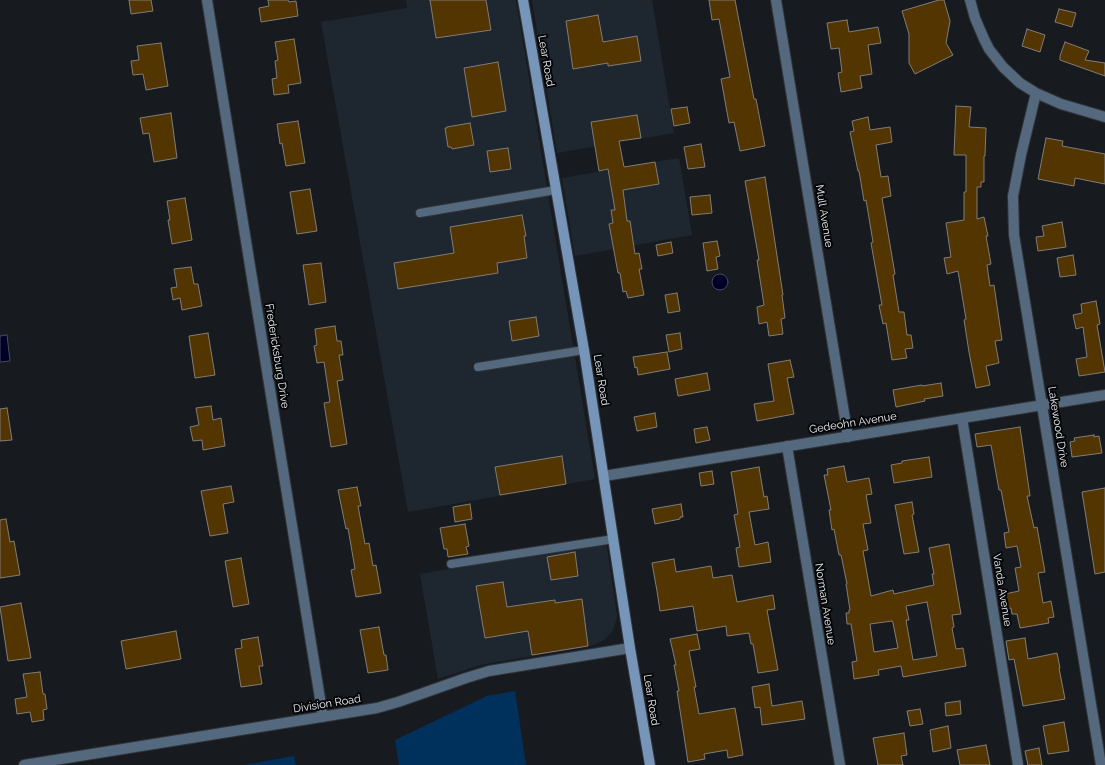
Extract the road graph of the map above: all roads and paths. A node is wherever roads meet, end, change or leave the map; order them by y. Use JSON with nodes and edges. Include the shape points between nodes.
{"nodes":[{"id":1,"x":207,"y":0,"type":"edge"},
{"id":2,"x":523,"y":0,"type":"edge"},
{"id":3,"x":776,"y":0,"type":"edge"},
{"id":4,"x":970,"y":0,"type":"edge"},
{"id":5,"x":1036,"y":93,"type":"junction"},
{"id":6,"x":1105,"y":117,"type":"edge"},
{"id":7,"x":556,"y":190,"type":"junction"},
{"id":8,"x":420,"y":213,"type":"dead end"},
{"id":9,"x":584,"y":350,"type":"junction"},
{"id":10,"x":478,"y":367,"type":"dead end"},
{"id":11,"x":1105,"y":395,"type":"edge"},
{"id":12,"x":1042,"y":405,"type":"junction"},
{"id":13,"x":962,"y":418,"type":"junction"},
{"id":14,"x":848,"y":436,"type":"junction"},
{"id":15,"x":787,"y":446,"type":"junction"},
{"id":16,"x":604,"y":476,"type":"junction"},
{"id":17,"x":614,"y":539,"type":"junction"},
{"id":18,"x":451,"y":564,"type":"dead end"},
{"id":19,"x":630,"y":648,"type":"junction"},
{"id":20,"x":323,"y":717,"type":"junction"},
{"id":21,"x":24,"y":765,"type":"edge"},
{"id":22,"x":650,"y":765,"type":"edge"},
{"id":23,"x":840,"y":765,"type":"edge"},
{"id":24,"x":1018,"y":765,"type":"edge"},
{"id":25,"x":1101,"y":765,"type":"edge"}],
"edges":[{"from":1,"to":20,"type":"street","name":"Fredericksburg Drive"},
{"from":2,"to":7,"type":"street","name":"Lear Road"},
{"from":3,"to":14,"type":"street","name":"Mull Avenue"},
{"from":4,"to":5,"type":"street","via":[[989,49],[1020,83]]},
{"from":5,"to":6,"type":"street","via":[[1061,104]]},
{"from":5,"to":12,"type":"street","name":"Lakewood Drive","via":[[1013,196],[1013,215],[1014,235]]},
{"from":7,"to":8,"type":"lane"},
{"from":7,"to":9,"type":"street","name":"Lear Road"},
{"from":9,"to":10,"type":"lane"},
{"from":9,"to":16,"type":"street","name":"Lear Road"},
{"from":11,"to":12,"type":"street","name":"Gedeohn Avenue"},
{"from":12,"to":13,"type":"street","name":"Gedeohn Avenue"},
{"from":12,"to":25,"type":"street","name":"Lakewood Drive"},
{"from":13,"to":14,"type":"street","name":"Gedeohn Avenue"},
{"from":13,"to":24,"type":"street","name":"Vanda Avenue"},
{"from":14,"to":15,"type":"street","name":"Gedeohn Avenue"},
{"from":15,"to":16,"type":"street","name":"Gedeohn Avenue"},
{"from":15,"to":23,"type":"street","name":"Norman Avenue"},
{"from":16,"to":17,"type":"street","name":"Lear Road"},
{"from":17,"to":18,"type":"lane"},
{"from":17,"to":19,"type":"street","name":"Lear Road"},
{"from":19,"to":20,"type":"street","name":"Division Road","via":[[489,671],[377,708]]},
{"from":19,"to":22,"type":"street","name":"Lear Road"},
{"from":20,"to":21,"type":"street","name":"Division Road"}]}
